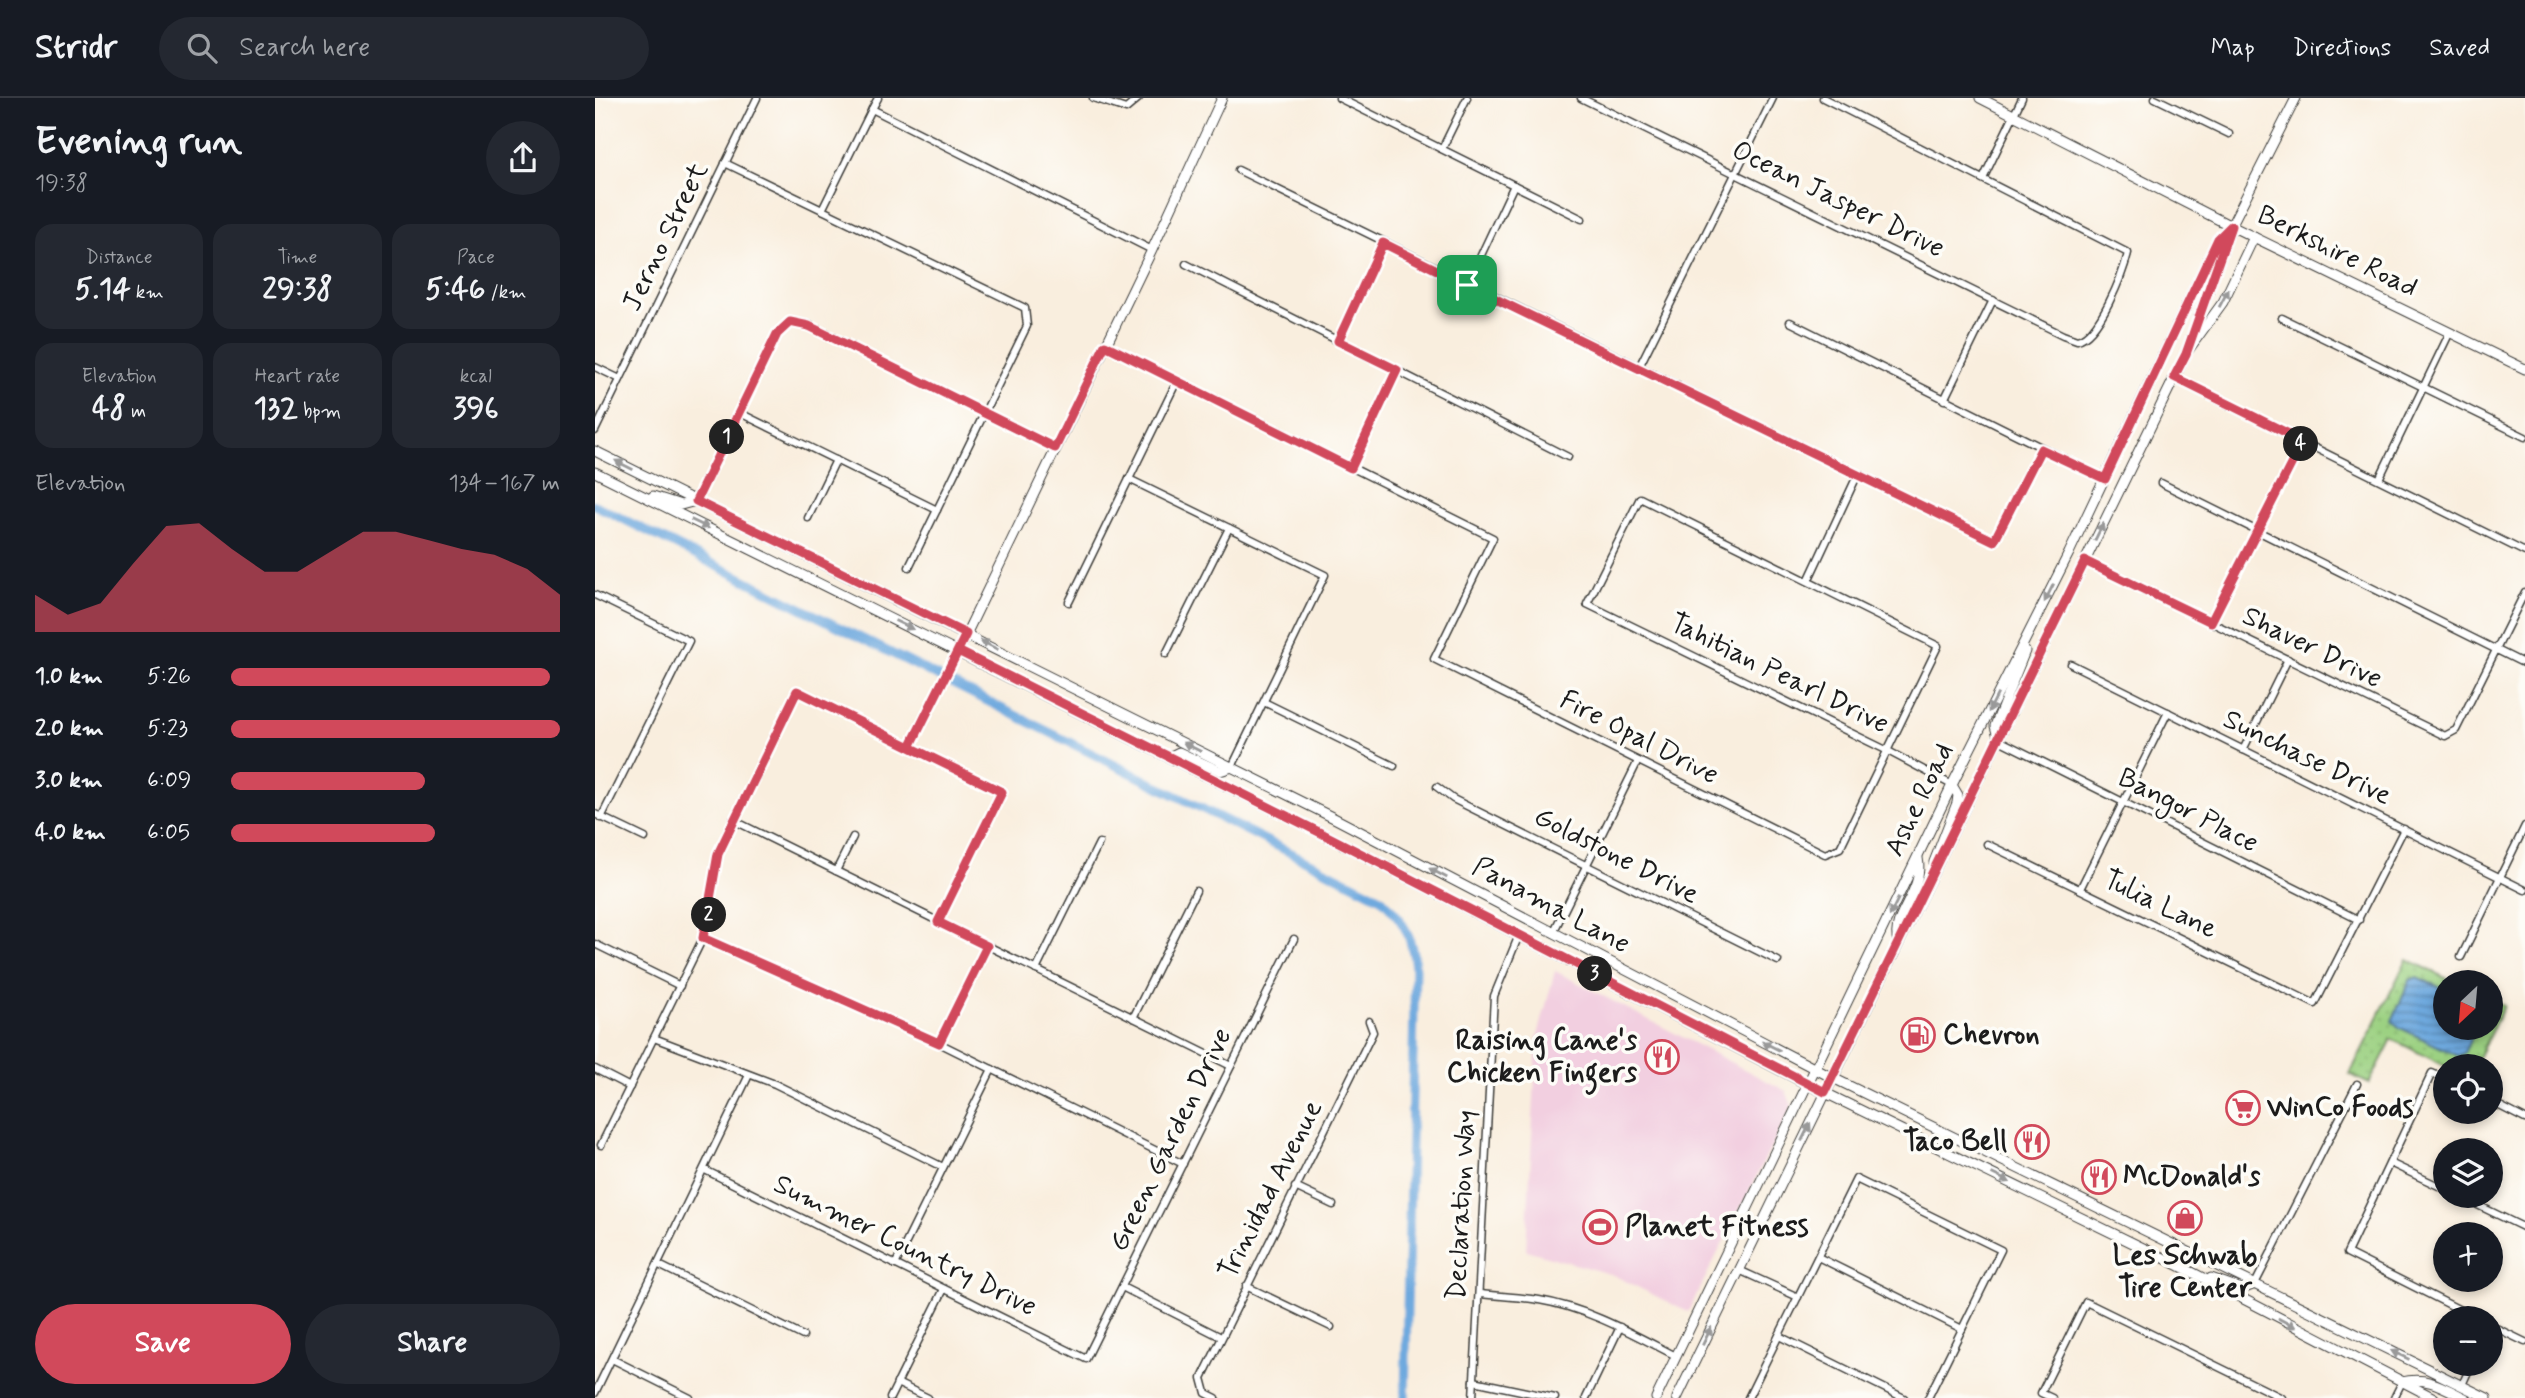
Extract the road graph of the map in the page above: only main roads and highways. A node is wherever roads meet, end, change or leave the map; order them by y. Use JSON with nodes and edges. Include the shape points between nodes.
{"nodes":[{"id":1,"x":1222,"y":98,"type":"edge"},
{"id":2,"x":1980,"y":98,"type":"edge"},
{"id":3,"x":2296,"y":98,"type":"edge"},
{"id":4,"x":2231,"y":226,"type":"junction"},
{"id":5,"x":2254,"y":237,"type":"junction"},
{"id":6,"x":2186,"y":354,"type":"junction"},
{"id":7,"x":2525,"y":369,"type":"edge"},
{"id":8,"x":595,"y":451,"type":"edge"},
{"id":9,"x":595,"y":472,"type":"edge"},
{"id":10,"x":628,"y":489,"type":"junction"},
{"id":11,"x":696,"y":501,"type":"junction"},
{"id":12,"x":966,"y":634,"type":"junction"},
{"id":13,"x":2024,"y":642,"type":"junction"},
{"id":14,"x":958,"y":651,"type":"junction"},
{"id":15,"x":1999,"y":740,"type":"junction"},
{"id":16,"x":1169,"y":757,"type":"junction"},
{"id":17,"x":1233,"y":767,"type":"junction"},
{"id":18,"x":1952,"y":786,"type":"junction"},
{"id":19,"x":1918,"y":858,"type":"junction"},
{"id":20,"x":1935,"y":867,"type":"junction"},
{"id":21,"x":1553,"y":933,"type":"junction"},
{"id":22,"x":1519,"y":935,"type":"junction"},
{"id":23,"x":1898,"y":942,"type":"junction"},
{"id":24,"x":1815,"y":1069,"type":"junction"},
{"id":25,"x":1831,"y":1077,"type":"junction"},
{"id":26,"x":1807,"y":1084,"type":"junction"},
{"id":27,"x":1825,"y":1092,"type":"junction"},
{"id":28,"x":2180,"y":1266,"type":"junction"},
{"id":29,"x":2255,"y":1284,"type":"junction"},
{"id":30,"x":2402,"y":1382,"type":"junction"},
{"id":31,"x":1656,"y":1398,"type":"edge"},
{"id":32,"x":1677,"y":1398,"type":"edge"},
{"id":33,"x":2434,"y":1398,"type":"edge"},
{"id":34,"x":2465,"y":1398,"type":"edge"},
{"id":35,"x":2487,"y":1398,"type":"edge"}],
"edges":[{"from":1,"to":12,"type":"main road"},
{"from":2,"to":4,"type":"main road","name":"Berkshire Road"},
{"from":3,"to":4,"type":"main road","name":"Ashe Road"},
{"from":4,"to":5,"type":"main road","name":"Berkshire Road"},
{"from":4,"to":6,"type":"main road","name":"Ashe Road"},
{"from":4,"to":13,"type":"main road","name":"Ashe Road","one_way":true,"via":[[2218,239]]},
{"from":6,"to":5,"type":"main road","one_way":true,"via":[[2223,302]]},
{"from":5,"to":7,"type":"main road","name":"Berkshire Road"},
{"from":15,"to":6,"type":"main road","name":"Ashe Road","one_way":true},
{"from":11,"to":8,"type":"main road","name":"Panama Lane","one_way":true},
{"from":9,"to":10,"type":"main road","name":"Panama Lane"},
{"from":10,"to":11,"type":"main road","via":[[681,505]]},
{"from":10,"to":14,"type":"main road","name":"Panama Lane","one_way":true},
{"from":11,"to":12,"type":"main road","name":"Panama Lane"},
{"from":12,"to":14,"type":"main road"},
{"from":17,"to":12,"type":"main road","name":"Panama Lane","one_way":true},
{"from":13,"to":15,"type":"main road","via":[[2017,674],[1995,726]]},
{"from":13,"to":18,"type":"main road","name":"Ashe Road","one_way":true},
{"from":14,"to":16,"type":"main road","name":"Panama Lane"},
{"from":15,"to":20,"type":"main road","name":"Ashe Road"},
{"from":16,"to":17,"type":"main road","via":[[1179,752],[1220,771]]},
{"from":16,"to":22,"type":"main road","name":"Panama Lane"},
{"from":21,"to":17,"type":"main road","name":"Panama Lane","one_way":true},
{"from":18,"to":19,"type":"main road","name":"Ashe Road"},
{"from":18,"to":20,"type":"main road","via":[[1957,803],[1935,852]]},
{"from":19,"to":23,"type":"main road","via":[[1921,876],[1897,928]]},
{"from":19,"to":24,"type":"main road","name":"Ashe Road","one_way":true},
{"from":20,"to":23,"type":"main road","name":"Ashe Road"},
{"from":21,"to":22,"type":"main road"},
{"from":24,"to":21,"type":"main road","name":"Panama Lane","one_way":true},
{"from":22,"to":26,"type":"main road","name":"Panama Lane"},
{"from":23,"to":25,"type":"main road","name":"Ashe Road"},
{"from":24,"to":25,"type":"main road","name":"Panama Lane"},
{"from":24,"to":26,"type":"main road","name":"Ashe Road"},
{"from":25,"to":27,"type":"main road","name":"Ashe Road"},
{"from":25,"to":29,"type":"main road","name":"Panama Lane"},
{"from":26,"to":27,"type":"main road","name":"Panama Lane"},
{"from":26,"to":31,"type":"main road","name":"Ashe Road"},
{"from":27,"to":28,"type":"main road","name":"Panama Lane","one_way":true},
{"from":32,"to":27,"type":"main road","name":"Ashe Road","one_way":true},
{"from":28,"to":29,"type":"main road","via":[[2242,1289]]},
{"from":28,"to":30,"type":"main road","name":"Panama Lane","one_way":true},
{"from":35,"to":29,"type":"main road","name":"Panama Lane","one_way":true},
{"from":30,"to":33,"type":"main road","name":"Panama Lane"},
{"from":30,"to":34,"type":"main road","via":[[2428,1380]]}]}
